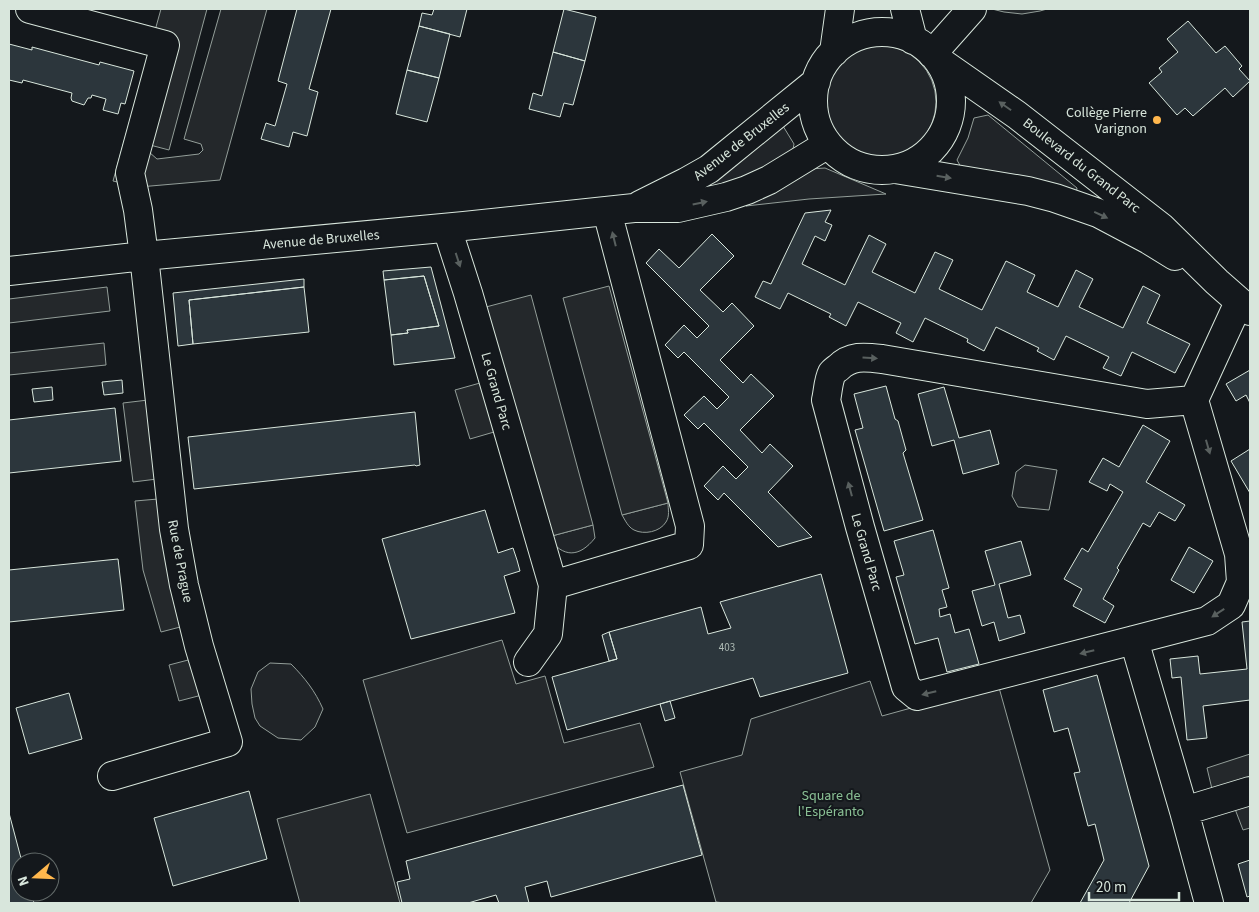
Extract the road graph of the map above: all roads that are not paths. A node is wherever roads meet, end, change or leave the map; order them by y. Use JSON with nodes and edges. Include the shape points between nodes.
{"nodes":[{"id":1,"x":30,"y":9,"type":"edge"},
{"id":2,"x":840,"y":9,"type":"edge"},
{"id":3,"x":906,"y":9,"type":"edge"},
{"id":4,"x":972,"y":9,"type":"edge"},
{"id":5,"x":927,"y":51,"type":"junction"},
{"id":6,"x":834,"y":52,"type":"junction"},
{"id":7,"x":816,"y":82,"type":"junction"},
{"id":8,"x":828,"y":144,"type":"junction"},
{"id":9,"x":895,"y":169,"type":"junction"},
{"id":10,"x":634,"y":208,"type":"junction"},
{"id":11,"x":607,"y":211,"type":"junction"},
{"id":12,"x":447,"y":228,"type":"junction"},
{"id":13,"x":144,"y":256,"type":"junction"},
{"id":14,"x":9,"y":271,"type":"edge"},
{"id":15,"x":1217,"y":282,"type":"junction"},
{"id":16,"x":1245,"y":307,"type":"edge"},
{"id":17,"x":1194,"y":400,"type":"junction"},
{"id":18,"x":553,"y":585,"type":"junction"},
{"id":19,"x":1134,"y":640,"type":"junction"},
{"id":20,"x":528,"y":662,"type":"dead end"},
{"id":21,"x":112,"y":776,"type":"dead end"},
{"id":22,"x":1250,"y":791,"type":"edge"},
{"id":23,"x":1184,"y":810,"type":"junction"},
{"id":24,"x":1209,"y":903,"type":"edge"}],
"edges":[{"from":1,"to":13,"type":"street","via":[[165,45],[130,173]]},
{"from":2,"to":6,"type":"street"},
{"from":3,"to":5,"type":"street"},
{"from":4,"to":5,"type":"street"},
{"from":5,"to":6,"type":"street","via":[[902,35],[877,33],[854,39]]},
{"from":5,"to":9,"type":"street","via":[[947,79],[950,89],[946,128],[926,155]]},
{"from":15,"to":5,"type":"street","name":"Boulevard du Grand Parc","one_way":true,"via":[[1161,227],[1017,115]]},
{"from":6,"to":7,"type":"street"},
{"from":7,"to":8,"type":"street","via":[[815,115]]},
{"from":7,"to":10,"type":"street","name":"Avenue de Bruxelles","via":[[709,168]]},
{"from":8,"to":9,"type":"street","via":[[844,159],[863,168]]},
{"from":10,"to":8,"type":"street","name":"Avenue de Bruxelles","one_way":true,"via":[[678,208],[726,197],[768,180]]},
{"from":9,"to":15,"type":"street","name":"Boulevard du Grand Parc","one_way":true,"via":[[1028,191],[1098,213]]},
{"from":10,"to":11,"type":"street","name":"Avenue de Bruxelles"},
{"from":11,"to":12,"type":"street","name":"Avenue de Bruxelles"},
{"from":18,"to":11,"type":"street","one_way":true,"via":[[689,545],[690,526]]},
{"from":12,"to":13,"type":"street","name":"Avenue de Bruxelles"},
{"from":12,"to":18,"type":"street","name":"Le Grand Parc","one_way":true},
{"from":13,"to":14,"type":"street","name":"Avenue de Bruxelles"},
{"from":13,"to":21,"type":"street","name":"Rue de Prague","via":[[174,529],[199,646],[228,742]]},
{"from":15,"to":16,"type":"street","name":"Boulevard du Grand Parc"},
{"from":16,"to":17,"type":"street"},
{"from":17,"to":19,"type":"street","one_way":true,"via":[[1239,554],[1241,582],[1231,605],[1207,620]]},
{"from":19,"to":17,"type":"street","name":"Le Grand Parc","one_way":true,"via":[[918,696],[906,687],[826,400],[828,386],[833,372],[841,364],[851,358],[867,357],[1148,404]]},
{"from":18,"to":20,"type":"street","name":"Le Grand Parc","via":[[548,634]]},
{"from":19,"to":23,"type":"street"},
{"from":22,"to":23,"type":"street"},
{"from":23,"to":24,"type":"street"}]}
